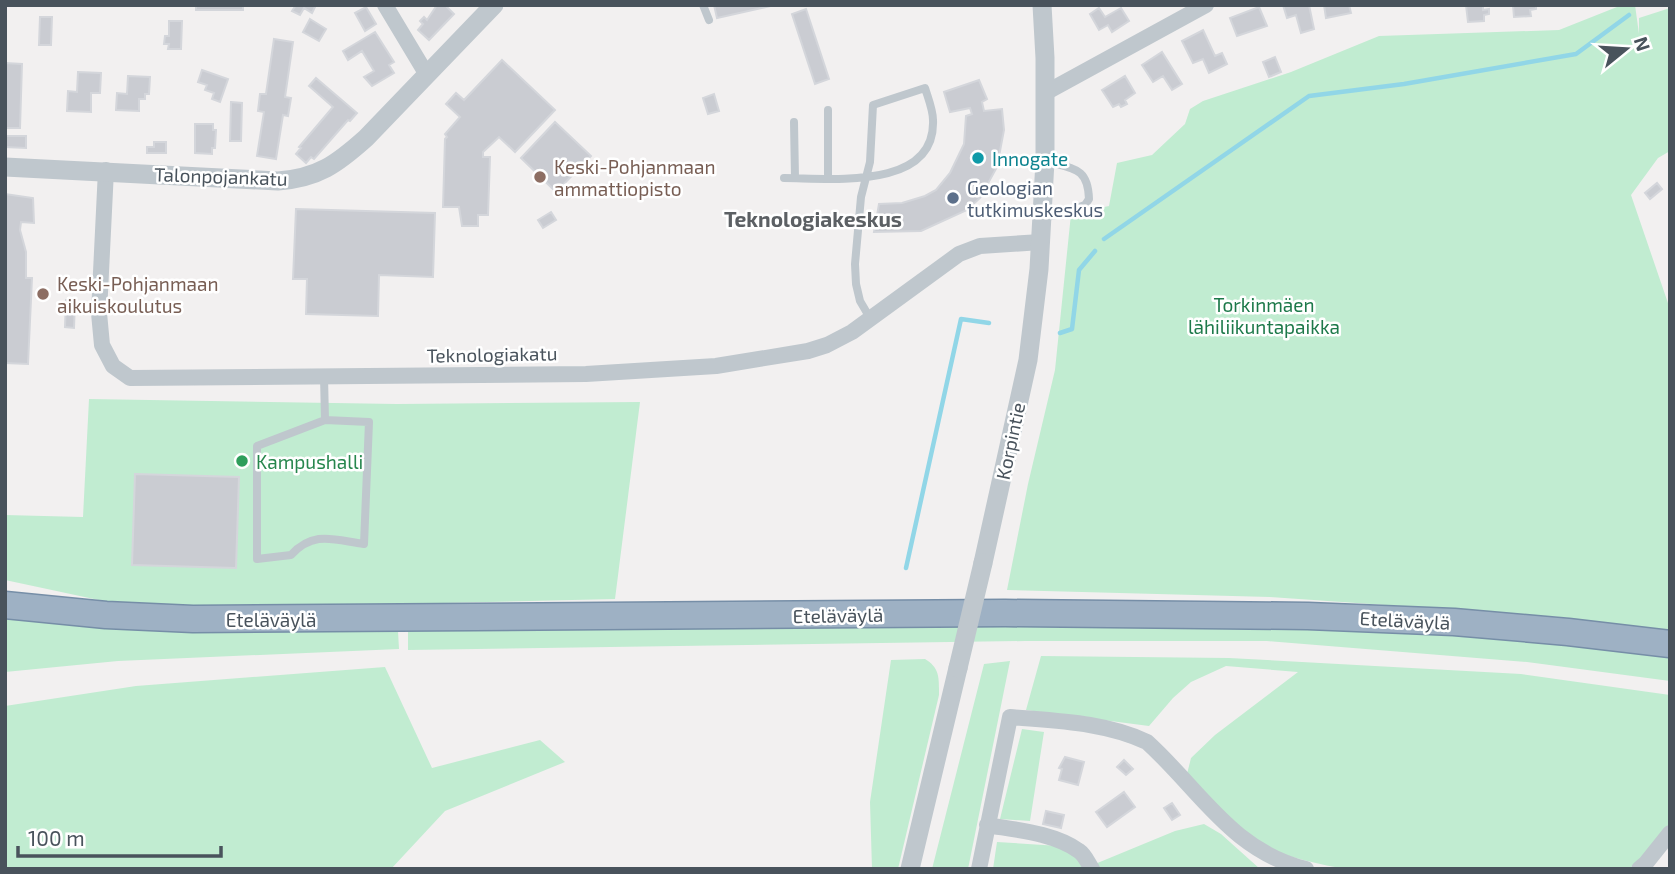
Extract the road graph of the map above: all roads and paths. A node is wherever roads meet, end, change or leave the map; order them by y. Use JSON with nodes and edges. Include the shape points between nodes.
{"nodes":[{"id":1,"x":385,"y":5,"type":"edge"},
{"id":2,"x":494,"y":5,"type":"edge"},
{"id":3,"x":704,"y":5,"type":"edge"},
{"id":4,"x":1042,"y":5,"type":"edge"},
{"id":5,"x":1206,"y":5,"type":"edge"},
{"id":6,"x":709,"y":20,"type":"dead end"},
{"id":7,"x":427,"y":75,"type":"junction"},
{"id":8,"x":1045,"y":93,"type":"junction"},
{"id":9,"x":828,"y":110,"type":"dead end"},
{"id":10,"x":794,"y":122,"type":"dead end"},
{"id":11,"x":1045,"y":162,"type":"junction"},
{"id":12,"x":5,"y":167,"type":"edge"},
{"id":13,"x":106,"y":170,"type":"junction"},
{"id":14,"x":784,"y":178,"type":"dead end"},
{"id":15,"x":796,"y":178,"type":"junction"},
{"id":16,"x":828,"y":178,"type":"junction"},
{"id":17,"x":866,"y":178,"type":"junction"},
{"id":18,"x":1042,"y":219,"type":"junction"},
{"id":19,"x":1041,"y":242,"type":"junction"},
{"id":20,"x":870,"y":318,"type":"junction"},
{"id":21,"x":324,"y":376,"type":"junction"},
{"id":22,"x":325,"y":420,"type":"junction"},
{"id":23,"x":5,"y":598,"type":"edge"},
{"id":24,"x":5,"y":606,"type":"edge"},
{"id":25,"x":39,"y":609,"type":"junction"},
{"id":26,"x":1670,"y":644,"type":"edge"},
{"id":27,"x":987,"y":825,"type":"junction"},
{"id":28,"x":1670,"y":833,"type":"edge"},
{"id":29,"x":1670,"y":858,"type":"edge"},
{"id":30,"x":1643,"y":866,"type":"edge"},
{"id":31,"x":910,"y":869,"type":"edge"},
{"id":32,"x":979,"y":869,"type":"edge"},
{"id":33,"x":1092,"y":869,"type":"edge"},
{"id":34,"x":1306,"y":869,"type":"edge"}],
"edges":[{"from":1,"to":7,"type":"street"},
{"from":2,"to":7,"type":"street","name":"Talonpojankatu"},
{"from":3,"to":6,"type":"lane"},
{"from":4,"to":8,"type":"street","name":"Korpintie"},
{"from":5,"to":8,"type":"street"},
{"from":7,"to":13,"type":"street","name":"Talonpojankatu","via":[[343,158],[312,176],[278,181]]},
{"from":8,"to":11,"type":"street","name":"Korpintie"},
{"from":9,"to":16,"type":"lane"},
{"from":10,"to":15,"type":"lane"},
{"from":11,"to":18,"type":"street","name":"Korpintie"},
{"from":11,"to":18,"type":"lane","via":[[1079,170],[1086,177],[1089,199],[1085,205]]},
{"from":12,"to":13,"type":"street","name":"Talonpojankatu"},
{"from":13,"to":21,"type":"street","name":"Teknologiakatu","via":[[99,313],[102,345],[113,366],[130,378]]},
{"from":14,"to":15,"type":"lane"},
{"from":15,"to":16,"type":"lane"},
{"from":16,"to":17,"type":"lane"},
{"from":17,"to":17,"type":"lane","via":[[873,105],[925,88],[934,117],[925,150],[912,163]]},
{"from":17,"to":20,"type":"lane","via":[[856,284]]},
{"from":18,"to":19,"type":"street","name":"Korpintie"},
{"from":19,"to":20,"type":"street","name":"Teknologiakatu","via":[[980,246],[959,254]]},
{"from":19,"to":31,"type":"street","name":"Korpintie","bridge":true,"via":[[1028,360]]},
{"from":20,"to":21,"type":"street","name":"Teknologiakatu","via":[[852,332],[808,351],[716,366],[586,374]]},
{"from":21,"to":22,"type":"lane"},
{"from":22,"to":22,"type":"lane","via":[[257,446],[257,559],[291,555],[302,543],[320,538],[364,544],[369,422]]},
{"from":23,"to":25,"type":"highway"},
{"from":24,"to":25,"type":"highway","name":"Eteläväylä"},
{"from":25,"to":26,"type":"highway","name":"Eteläväylä","via":[[193,619],[1005,613],[1308,616],[1454,622]]},
{"from":27,"to":32,"type":"street"},
{"from":27,"to":33,"type":"street","via":[[1064,843],[1078,850]]},
{"from":27,"to":34,"type":"street","via":[[1010,717],[1061,722],[1129,733],[1147,742],[1244,841],[1264,854]]},
{"from":28,"to":30,"type":"street"},
{"from":29,"to":30,"type":"street"}]}
